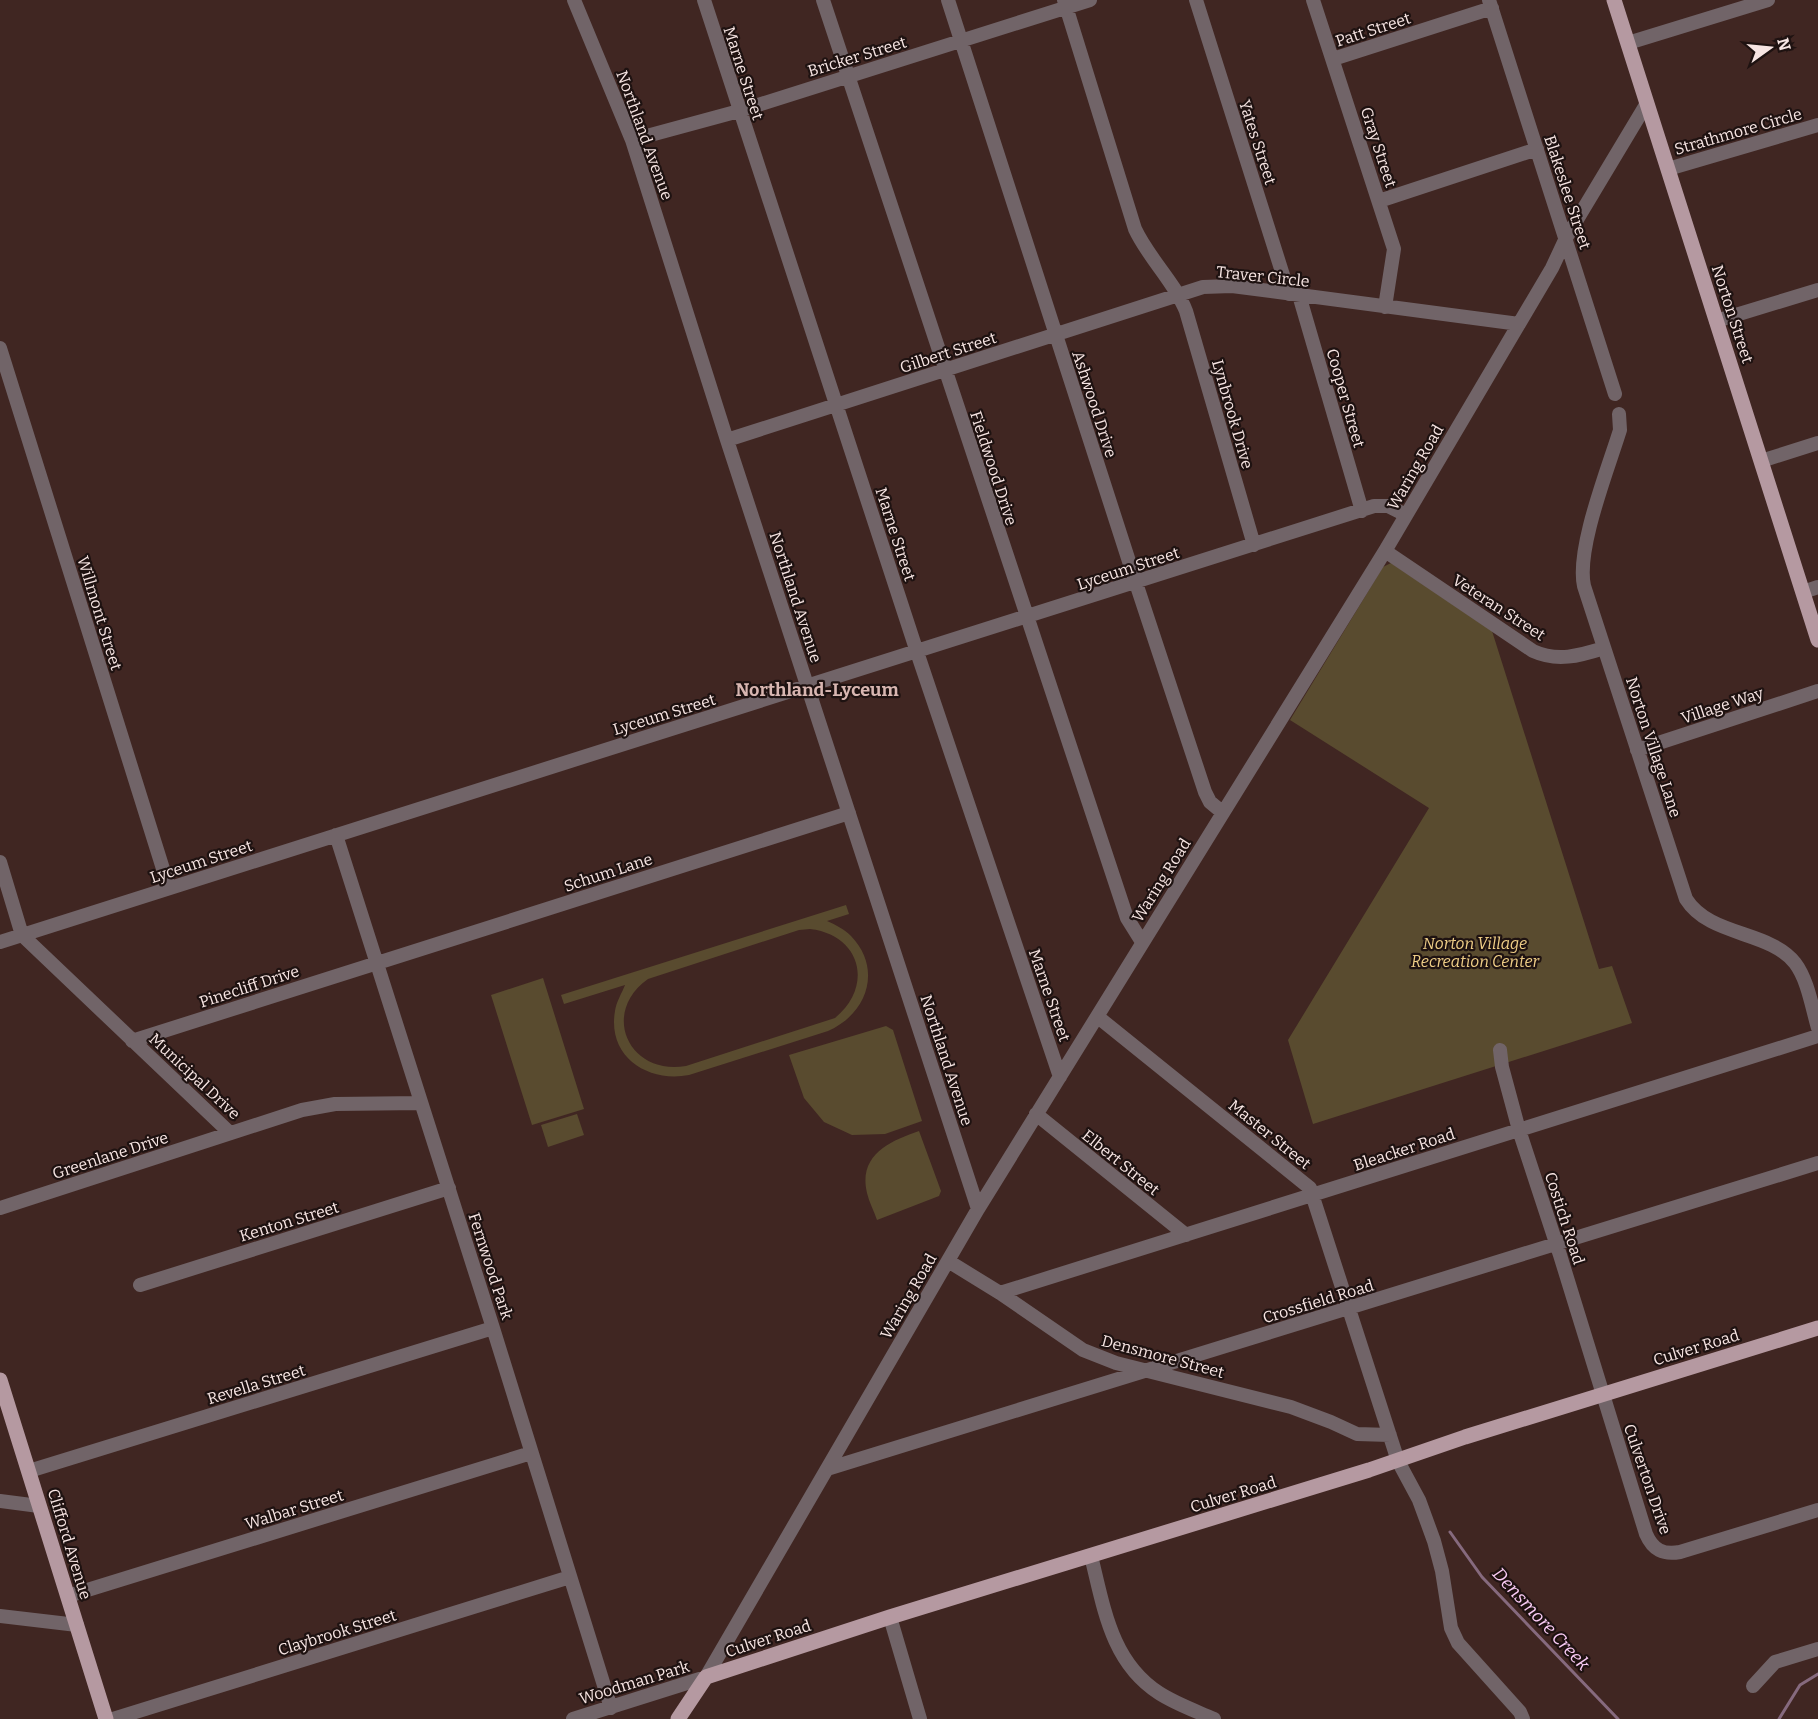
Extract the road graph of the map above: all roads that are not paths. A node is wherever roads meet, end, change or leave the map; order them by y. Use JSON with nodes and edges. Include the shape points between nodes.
{"nodes":[{"id":1,"x":574,"y":0,"type":"edge"},
{"id":2,"x":704,"y":0,"type":"edge"},
{"id":3,"x":823,"y":0,"type":"edge"},
{"id":4,"x":948,"y":0,"type":"edge"},
{"id":5,"x":1090,"y":0,"type":"edge"},
{"id":6,"x":1196,"y":0,"type":"edge"},
{"id":7,"x":1313,"y":0,"type":"edge"},
{"id":8,"x":1614,"y":0,"type":"edge"},
{"id":9,"x":1768,"y":0,"type":"edge"},
{"id":10,"x":1065,"y":4,"type":"edge"},
{"id":11,"x":1490,"y":4,"type":"edge"},
{"id":12,"x":961,"y":40,"type":"junction"},
{"id":13,"x":1628,"y":43,"type":"junction"},
{"id":14,"x":1333,"y":59,"type":"junction"},
{"id":15,"x":848,"y":76,"type":"junction"},
{"id":16,"x":1647,"y":103,"type":"junction"},
{"id":17,"x":739,"y":111,"type":"junction"},
{"id":18,"x":1818,"y":124,"type":"edge"},
{"id":19,"x":633,"y":140,"type":"junction"},
{"id":20,"x":1537,"y":149,"type":"junction"},
{"id":21,"x":1668,"y":169,"type":"junction"},
{"id":22,"x":1379,"y":201,"type":"junction"},
{"id":23,"x":1566,"y":238,"type":"junction"},
{"id":24,"x":1818,"y":290,"type":"edge"},
{"id":25,"x":1178,"y":294,"type":"junction"},
{"id":26,"x":1294,"y":295,"type":"junction"},
{"id":27,"x":1385,"y":307,"type":"junction"},
{"id":28,"x":1716,"y":321,"type":"junction"},
{"id":29,"x":1519,"y":324,"type":"junction"},
{"id":30,"x":1056,"y":335,"type":"junction"},
{"id":31,"x":0,"y":348,"type":"edge"},
{"id":32,"x":945,"y":370,"type":"junction"},
{"id":33,"x":1615,"y":394,"type":"dead end"},
{"id":34,"x":836,"y":405,"type":"junction"},
{"id":35,"x":1618,"y":414,"type":"dead end"},
{"id":36,"x":727,"y":440,"type":"junction"},
{"id":37,"x":1818,"y":443,"type":"edge"},
{"id":38,"x":1761,"y":461,"type":"junction"},
{"id":39,"x":1362,"y":510,"type":"junction"},
{"id":40,"x":1406,"y":515,"type":"junction"},
{"id":41,"x":1254,"y":545,"type":"junction"},
{"id":42,"x":1384,"y":551,"type":"junction"},
{"id":43,"x":1136,"y":583,"type":"junction"},
{"id":44,"x":1818,"y":587,"type":"edge"},
{"id":45,"x":1803,"y":592,"type":"junction"},
{"id":46,"x":1026,"y":618,"type":"junction"},
{"id":47,"x":1818,"y":640,"type":"edge"},
{"id":48,"x":1604,"y":648,"type":"junction"},
{"id":49,"x":917,"y":652,"type":"junction"},
{"id":50,"x":808,"y":687,"type":"junction"},
{"id":51,"x":1818,"y":691,"type":"edge"},
{"id":52,"x":1637,"y":750,"type":"junction"},
{"id":53,"x":1222,"y":812,"type":"junction"},
{"id":54,"x":849,"y":813,"type":"junction"},
{"id":55,"x":336,"y":835,"type":"junction"},
{"id":56,"x":0,"y":862,"type":"edge"},
{"id":57,"x":169,"y":888,"type":"junction"},
{"id":58,"x":22,"y":935,"type":"junction"},
{"id":59,"x":0,"y":942,"type":"edge"},
{"id":60,"x":1142,"y":942,"type":"junction"},
{"id":61,"x":376,"y":963,"type":"junction"},
{"id":62,"x":1098,"y":1017,"type":"junction"},
{"id":63,"x":1818,"y":1028,"type":"edge"},
{"id":64,"x":1818,"y":1036,"type":"edge"},
{"id":65,"x":132,"y":1041,"type":"junction"},
{"id":66,"x":1500,"y":1050,"type":"dead end"},
{"id":67,"x":1060,"y":1077,"type":"junction"},
{"id":68,"x":421,"y":1103,"type":"junction"},
{"id":69,"x":1036,"y":1114,"type":"junction"},
{"id":70,"x":1519,"y":1130,"type":"junction"},
{"id":71,"x":230,"y":1133,"type":"junction"},
{"id":72,"x":1818,"y":1163,"type":"edge"},
{"id":73,"x":449,"y":1188,"type":"junction"},
{"id":74,"x":1312,"y":1195,"type":"junction"},
{"id":75,"x":0,"y":1208,"type":"edge"},
{"id":76,"x":978,"y":1209,"type":"junction"},
{"id":77,"x":1186,"y":1235,"type":"junction"},
{"id":78,"x":1557,"y":1243,"type":"junction"},
{"id":79,"x":948,"y":1261,"type":"junction"},
{"id":80,"x":140,"y":1285,"type":"dead end"},
{"id":81,"x":1000,"y":1293,"type":"junction"},
{"id":82,"x":1349,"y":1309,"type":"junction"},
{"id":83,"x":493,"y":1328,"type":"junction"},
{"id":84,"x":1818,"y":1328,"type":"edge"},
{"id":85,"x":1147,"y":1371,"type":"junction"},
{"id":86,"x":1,"y":1385,"type":"edge"},
{"id":87,"x":1603,"y":1394,"type":"junction"},
{"id":88,"x":1390,"y":1435,"type":"junction"},
{"id":89,"x":531,"y":1453,"type":"junction"},
{"id":90,"x":1398,"y":1461,"type":"junction"},
{"id":91,"x":827,"y":1469,"type":"junction"},
{"id":92,"x":29,"y":1472,"type":"junction"},
{"id":93,"x":0,"y":1501,"type":"edge"},
{"id":94,"x":39,"y":1506,"type":"junction"},
{"id":95,"x":1818,"y":1510,"type":"edge"},
{"id":96,"x":1091,"y":1556,"type":"junction"},
{"id":97,"x":570,"y":1577,"type":"junction"},
{"id":98,"x":68,"y":1596,"type":"junction"},
{"id":99,"x":0,"y":1616,"type":"edge"},
{"id":100,"x":890,"y":1617,"type":"junction"},
{"id":101,"x":77,"y":1625,"type":"junction"},
{"id":102,"x":1818,"y":1649,"type":"edge"},
{"id":103,"x":706,"y":1677,"type":"junction"},
{"id":104,"x":1753,"y":1686,"type":"dead end"},
{"id":105,"x":611,"y":1708,"type":"junction"},
{"id":106,"x":106,"y":1719,"type":"edge"},
{"id":107,"x":113,"y":1719,"type":"edge"},
{"id":108,"x":573,"y":1719,"type":"edge"},
{"id":109,"x":678,"y":1719,"type":"edge"},
{"id":110,"x":920,"y":1719,"type":"edge"},
{"id":111,"x":1214,"y":1719,"type":"edge"},
{"id":112,"x":1523,"y":1719,"type":"edge"}],
"edges":[{"from":1,"to":19,"type":"street","name":"Northland Avenue"},
{"from":2,"to":17,"type":"street","name":"Marne Street"},
{"from":3,"to":15,"type":"street","name":"Fieldwood Drive"},
{"from":4,"to":12,"type":"street","name":"Ashwood Drive"},
{"from":5,"to":10,"type":"street","name":"Bricker Street"},
{"from":6,"to":26,"type":"street","name":"Yates Street"},
{"from":7,"to":14,"type":"street","name":"Gray Street"},
{"from":8,"to":13,"type":"main road","name":"Norton Street"},
{"from":9,"to":13,"type":"street"},
{"from":10,"to":12,"type":"street","name":"Bricker Street"},
{"from":10,"to":25,"type":"street","via":[[1135,229]]},
{"from":11,"to":14,"type":"street","name":"Patt Street"},
{"from":11,"to":20,"type":"street","name":"Blakeslee Street"},
{"from":12,"to":15,"type":"street","name":"Bricker Street"},
{"from":12,"to":30,"type":"street","name":"Ashwood Drive"},
{"from":13,"to":16,"type":"main road","name":"Norton Street"},
{"from":14,"to":22,"type":"street","name":"Gray Street"},
{"from":15,"to":17,"type":"street","name":"Bricker Street"},
{"from":15,"to":32,"type":"street","name":"Fieldwood Drive"},
{"from":16,"to":21,"type":"main road","name":"Norton Street"},
{"from":16,"to":23,"type":"street","name":"Waring Road"},
{"from":17,"to":19,"type":"street","name":"Bricker Street"},
{"from":17,"to":34,"type":"street","name":"Marne Street"},
{"from":18,"to":21,"type":"street","name":"Strathmore Circle"},
{"from":19,"to":36,"type":"street","name":"Northland Avenue"},
{"from":20,"to":22,"type":"street"},
{"from":20,"to":23,"type":"street","name":"Blakeslee Street"},
{"from":21,"to":28,"type":"main road","name":"Norton Street"},
{"from":22,"to":27,"type":"street","name":"Gray Street","via":[[1394,249]]},
{"from":23,"to":29,"type":"street","name":"Waring Road"},
{"from":23,"to":33,"type":"street","name":"Blakeslee Street"},
{"from":24,"to":28,"type":"street"},
{"from":25,"to":26,"type":"street","name":"Traver Circle","via":[[1218,286]]},
{"from":25,"to":30,"type":"street","name":"Gilbert Street"},
{"from":25,"to":41,"type":"street","name":"Lynbrook Drive"},
{"from":26,"to":27,"type":"street","name":"Traver Circle"},
{"from":26,"to":39,"type":"street","name":"Cooper Street"},
{"from":27,"to":29,"type":"street","name":"Traver Circle"},
{"from":28,"to":38,"type":"main road","name":"Norton Street"},
{"from":29,"to":40,"type":"street","name":"Waring Road"},
{"from":30,"to":32,"type":"street","name":"Gilbert Street"},
{"from":30,"to":43,"type":"street","name":"Ashwood Drive"},
{"from":31,"to":57,"type":"street","name":"Willmont Street"},
{"from":32,"to":34,"type":"street","name":"Gilbert Street"},
{"from":32,"to":46,"type":"street","name":"Fieldwood Drive"},
{"from":34,"to":36,"type":"street","name":"Gilbert Street"},
{"from":34,"to":49,"type":"street","name":"Marne Street"},
{"from":35,"to":48,"type":"street","name":"Norton Village Lane","via":[[1620,430],[1584,550],[1583,566],[1584,586]]},
{"from":36,"to":50,"type":"street","name":"Northland Avenue"},
{"from":37,"to":38,"type":"street"},
{"from":38,"to":45,"type":"main road","name":"Norton Street"},
{"from":39,"to":40,"type":"street","name":"Lyceum Street","via":[[1388,506]]},
{"from":39,"to":41,"type":"street","name":"Lyceum Street"},
{"from":40,"to":42,"type":"street","name":"Waring Road"},
{"from":41,"to":43,"type":"street","name":"Lyceum Street"},
{"from":42,"to":48,"type":"street","name":"Veteran Street","via":[[1543,656],[1565,658]]},
{"from":42,"to":53,"type":"street","name":"Waring Road"},
{"from":43,"to":46,"type":"street","name":"Lyceum Street"},
{"from":43,"to":53,"type":"street","name":"Ashwood Drive","via":[[1205,792]]},
{"from":44,"to":45,"type":"street"},
{"from":45,"to":47,"type":"main road","name":"Norton Street"},
{"from":46,"to":49,"type":"street","name":"Lyceum Street"},
{"from":46,"to":60,"type":"street","name":"Fieldwood Drive","via":[[1127,918]]},
{"from":48,"to":52,"type":"street","name":"Norton Village Lane"},
{"from":49,"to":50,"type":"street","name":"Lyceum Street"},
{"from":49,"to":67,"type":"street","name":"Marne Street"},
{"from":50,"to":54,"type":"street","name":"Northland Avenue"},
{"from":50,"to":55,"type":"street","name":"Lyceum Street"},
{"from":51,"to":52,"type":"street","name":"Village Way"},
{"from":52,"to":63,"type":"street","name":"Norton Village Lane","via":[[1686,899],[1698,914],[1788,957],[1799,971]]},
{"from":53,"to":60,"type":"street","name":"Waring Road"},
{"from":54,"to":61,"type":"street","name":"Schum Lane"},
{"from":54,"to":76,"type":"street","name":"Northland Avenue"},
{"from":55,"to":57,"type":"street","name":"Lyceum Street"},
{"from":55,"to":61,"type":"street","name":"Fernwood Park"},
{"from":56,"to":58,"type":"street"},
{"from":57,"to":58,"type":"street","name":"Lyceum Street"},
{"from":58,"to":59,"type":"street","name":"Lyceum Street"},
{"from":58,"to":65,"type":"street","name":"Municipal Drive"},
{"from":60,"to":62,"type":"street","name":"Waring Road"},
{"from":61,"to":65,"type":"street","name":"Pinecliff Drive"},
{"from":61,"to":68,"type":"street","name":"Fernwood Park"},
{"from":62,"to":67,"type":"street","name":"Waring Road"},
{"from":62,"to":74,"type":"street","name":"Master Street","via":[[1308,1186]]},
{"from":64,"to":70,"type":"street","name":"Bleacker Road"},
{"from":65,"to":71,"type":"street","name":"Municipal Drive"},
{"from":66,"to":70,"type":"street","name":"Costich Road"},
{"from":67,"to":69,"type":"street","name":"Waring Road"},
{"from":68,"to":71,"type":"street","name":"Municipal Drive","via":[[334,1104]]},
{"from":68,"to":73,"type":"street","name":"Fernwood Park"},
{"from":69,"to":76,"type":"street","name":"Waring Road"},
{"from":69,"to":77,"type":"street","name":"Elbert Street"},
{"from":70,"to":74,"type":"street","name":"Bleacker Road"},
{"from":70,"to":78,"type":"street","name":"Costich Road"},
{"from":71,"to":75,"type":"street","name":"Greenlane Drive"},
{"from":72,"to":78,"type":"street","name":"Crossfield Road"},
{"from":73,"to":80,"type":"street","name":"Kenton Street"},
{"from":73,"to":83,"type":"street","name":"Fernwood Park"},
{"from":74,"to":77,"type":"street","name":"Bleacker Road"},
{"from":74,"to":82,"type":"street","name":"Master Street"},
{"from":76,"to":79,"type":"street","name":"Waring Road"},
{"from":77,"to":81,"type":"street","name":"Bleacker Road"},
{"from":78,"to":82,"type":"street","name":"Crossfield Road"},
{"from":78,"to":87,"type":"street","name":"Costich Road"},
{"from":79,"to":81,"type":"street","name":"Densmore Street"},
{"from":79,"to":91,"type":"street","name":"Waring Road"},
{"from":81,"to":85,"type":"street","name":"Densmore Street","via":[[1083,1350]]},
{"from":82,"to":85,"type":"street","name":"Crossfield Road"},
{"from":82,"to":88,"type":"street","name":"Master Street"},
{"from":83,"to":89,"type":"street","name":"Fernwood Park"},
{"from":83,"to":92,"type":"street","name":"Revella Street"},
{"from":84,"to":87,"type":"main road","name":"Culver Road"},
{"from":85,"to":88,"type":"street","name":"Densmore Street","via":[[1291,1407],[1357,1434]]},
{"from":85,"to":91,"type":"street","name":"Crossfield Road"},
{"from":86,"to":92,"type":"main road","name":"Clifford Avenue"},
{"from":87,"to":90,"type":"main road","name":"Culver Road"},
{"from":87,"to":95,"type":"street","name":"Culverton Drive","via":[[1646,1534],[1657,1550],[1667,1554],[1680,1552]]},
{"from":88,"to":90,"type":"street","name":"Master Street"},
{"from":89,"to":97,"type":"street","name":"Fernwood Park"},
{"from":89,"to":98,"type":"street","name":"Walbar Street"},
{"from":90,"to":96,"type":"main road","name":"Culver Road"},
{"from":90,"to":112,"type":"street","name":"Master Street","via":[[1416,1493],[1434,1541],[1451,1628],[1458,1643]]},
{"from":91,"to":103,"type":"street","name":"Waring Road"},
{"from":92,"to":94,"type":"main road","name":"Clifford Avenue"},
{"from":93,"to":94,"type":"street"},
{"from":94,"to":98,"type":"main road","name":"Clifford Avenue"},
{"from":96,"to":100,"type":"main road","name":"Culver Road"},
{"from":96,"to":111,"type":"street","via":[[1111,1629],[1128,1665],[1158,1693]]},
{"from":97,"to":105,"type":"street","name":"Fernwood Park"},
{"from":97,"to":107,"type":"street","name":"Claybrook Street"},
{"from":98,"to":101,"type":"main road","name":"Clifford Avenue"},
{"from":99,"to":101,"type":"street"},
{"from":100,"to":103,"type":"main road","name":"Culver Road"},
{"from":100,"to":110,"type":"street"},
{"from":101,"to":106,"type":"main road","name":"Clifford Avenue"},
{"from":102,"to":104,"type":"street","via":[[1776,1662]]},
{"from":103,"to":105,"type":"street","name":"Woodman Park"},
{"from":103,"to":109,"type":"main road"},
{"from":105,"to":108,"type":"street","name":"Woodman Park"}]}
